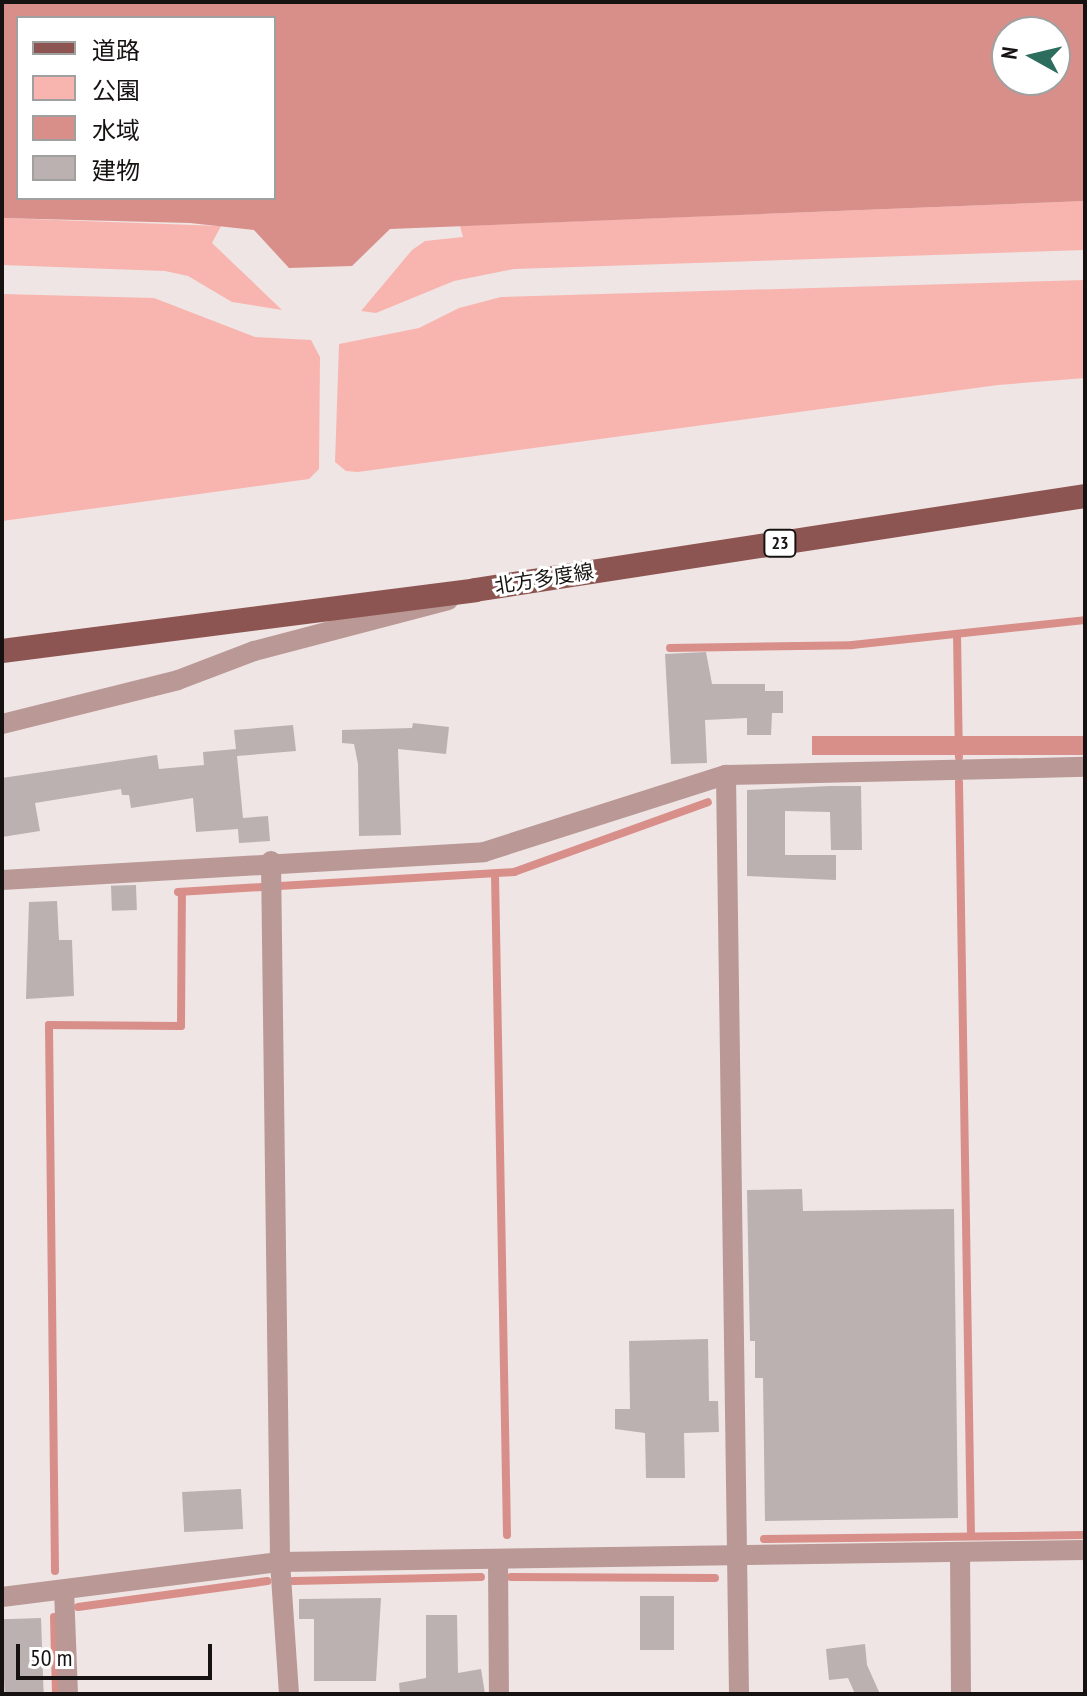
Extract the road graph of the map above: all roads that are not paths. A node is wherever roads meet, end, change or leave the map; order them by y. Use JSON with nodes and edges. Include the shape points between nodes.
{"nodes":[{"id":1,"x":1085,"y":496,"type":"edge"},
{"id":2,"x":475,"y":590,"type":"junction"},
{"id":3,"x":2,"y":651,"type":"edge"},
{"id":4,"x":2,"y":724,"type":"edge"},
{"id":5,"x":1085,"y":767,"type":"edge"},
{"id":6,"x":726,"y":775,"type":"junction"},
{"id":7,"x":271,"y":867,"type":"junction"},
{"id":8,"x":2,"y":880,"type":"edge"},
{"id":9,"x":1085,"y":1550,"type":"edge"},
{"id":10,"x":960,"y":1552,"type":"junction"},
{"id":11,"x":738,"y":1555,"type":"junction"},
{"id":12,"x":498,"y":1560,"type":"junction"},
{"id":13,"x":280,"y":1562,"type":"junction"},
{"id":14,"x":64,"y":1590,"type":"junction"},
{"id":15,"x":2,"y":1597,"type":"edge"},
{"id":16,"x":68,"y":1694,"type":"edge"},
{"id":17,"x":289,"y":1694,"type":"edge"},
{"id":18,"x":499,"y":1694,"type":"edge"},
{"id":19,"x":739,"y":1694,"type":"edge"},
{"id":20,"x":961,"y":1694,"type":"edge"}],
"edges":[{"from":1,"to":2,"type":"main road","name":"北方多度線","number":"23"},
{"from":2,"to":3,"type":"main road","name":"北方多度線","number":"23"},
{"from":2,"to":4,"type":"street","via":[[421,610],[254,651],[178,680]]},
{"from":5,"to":6,"type":"street"},
{"from":6,"to":7,"type":"street","via":[[484,852]]},
{"from":6,"to":11,"type":"street"},
{"from":7,"to":8,"type":"street"},
{"from":7,"to":13,"type":"street"},
{"from":9,"to":10,"type":"street"},
{"from":10,"to":11,"type":"street"},
{"from":10,"to":20,"type":"street"},
{"from":11,"to":12,"type":"street"},
{"from":11,"to":19,"type":"street"},
{"from":12,"to":13,"type":"street"},
{"from":12,"to":18,"type":"street"},
{"from":13,"to":14,"type":"street"},
{"from":13,"to":17,"type":"street"},
{"from":14,"to":15,"type":"street"},
{"from":14,"to":16,"type":"street"}]}
